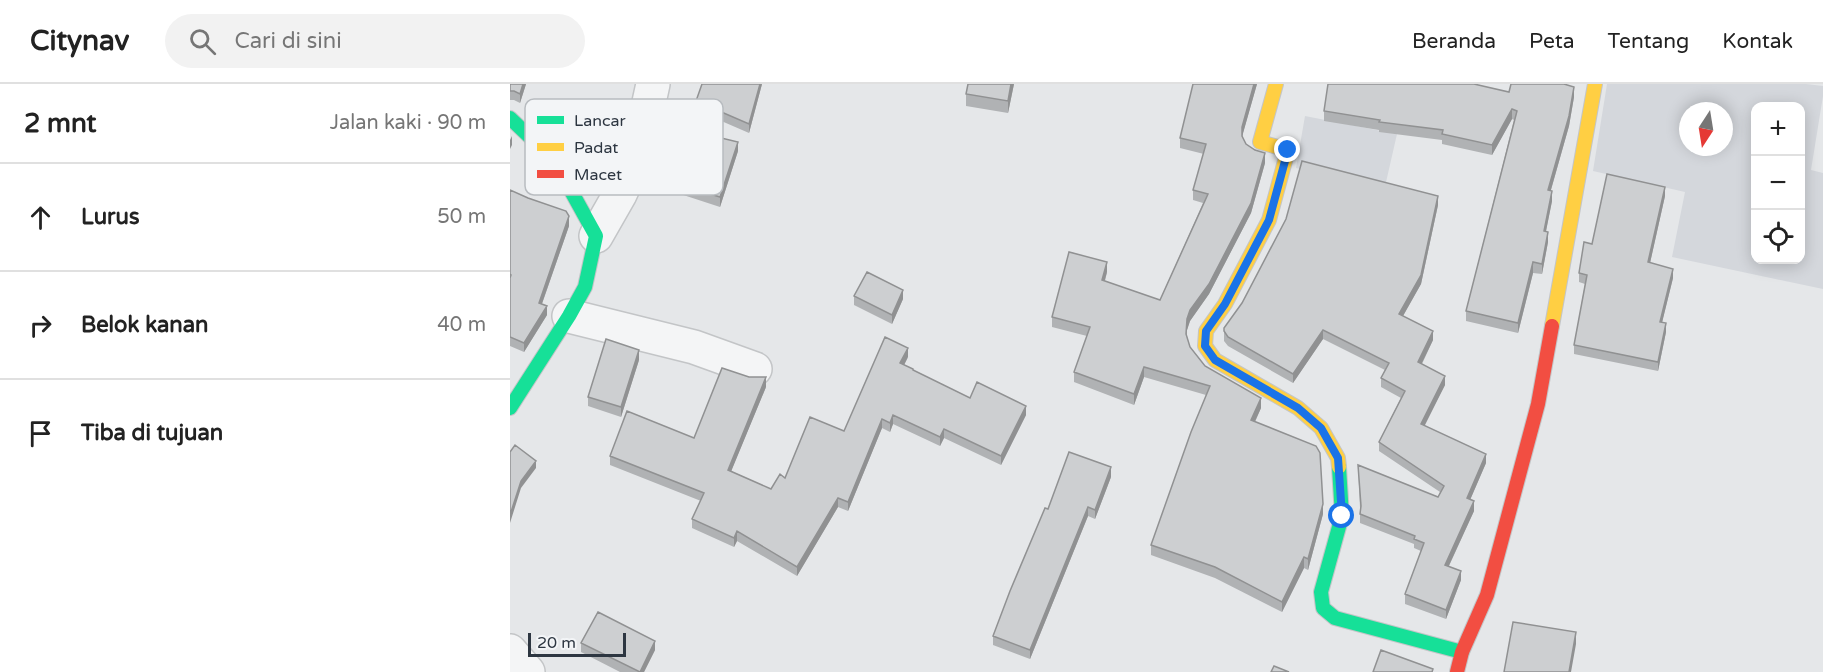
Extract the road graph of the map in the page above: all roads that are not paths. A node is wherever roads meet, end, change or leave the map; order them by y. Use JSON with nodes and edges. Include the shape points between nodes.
{"nodes":[{"id":1,"x":653,"y":84,"type":"edge"},
{"id":2,"x":1276,"y":84,"type":"edge"},
{"id":3,"x":1595,"y":84,"type":"edge"},
{"id":4,"x":650,"y":99,"type":"edge"},
{"id":5,"x":510,"y":118,"type":"edge"},
{"id":6,"x":525,"y":132,"type":"edge"},
{"id":7,"x":573,"y":195,"type":"edge"},
{"id":8,"x":619,"y":195,"type":"edge"},
{"id":9,"x":596,"y":237,"type":"junction"},
{"id":10,"x":569,"y":316,"type":"junction"},
{"id":11,"x":755,"y":369,"type":"dead end"},
{"id":12,"x":510,"y":408,"type":"edge"},
{"id":13,"x":510,"y":651,"type":"edge"},
{"id":14,"x":1462,"y":652,"type":"junction"},
{"id":15,"x":528,"y":672,"type":"edge"},
{"id":16,"x":1457,"y":672,"type":"edge"}],
"edges":[{"from":1,"to":4,"type":"street"},
{"from":2,"to":14,"type":"street","via":[[1260,142],[1288,150],[1269,220],[1225,304],[1206,331],[1205,346],[1215,360],[1298,408],[1321,428],[1338,458],[1342,516],[1321,592],[1323,608],[1335,618]]},
{"from":3,"to":14,"type":"street","via":[[1538,404],[1487,595]]},
{"from":5,"to":6,"type":"street"},
{"from":7,"to":9,"type":"street"},
{"from":8,"to":9,"type":"street"},
{"from":9,"to":10,"type":"street","via":[[585,287]]},
{"from":10,"to":11,"type":"street","via":[[694,347]]},
{"from":10,"to":12,"type":"street"},
{"from":13,"to":15,"type":"street"},
{"from":14,"to":16,"type":"street"}]}
